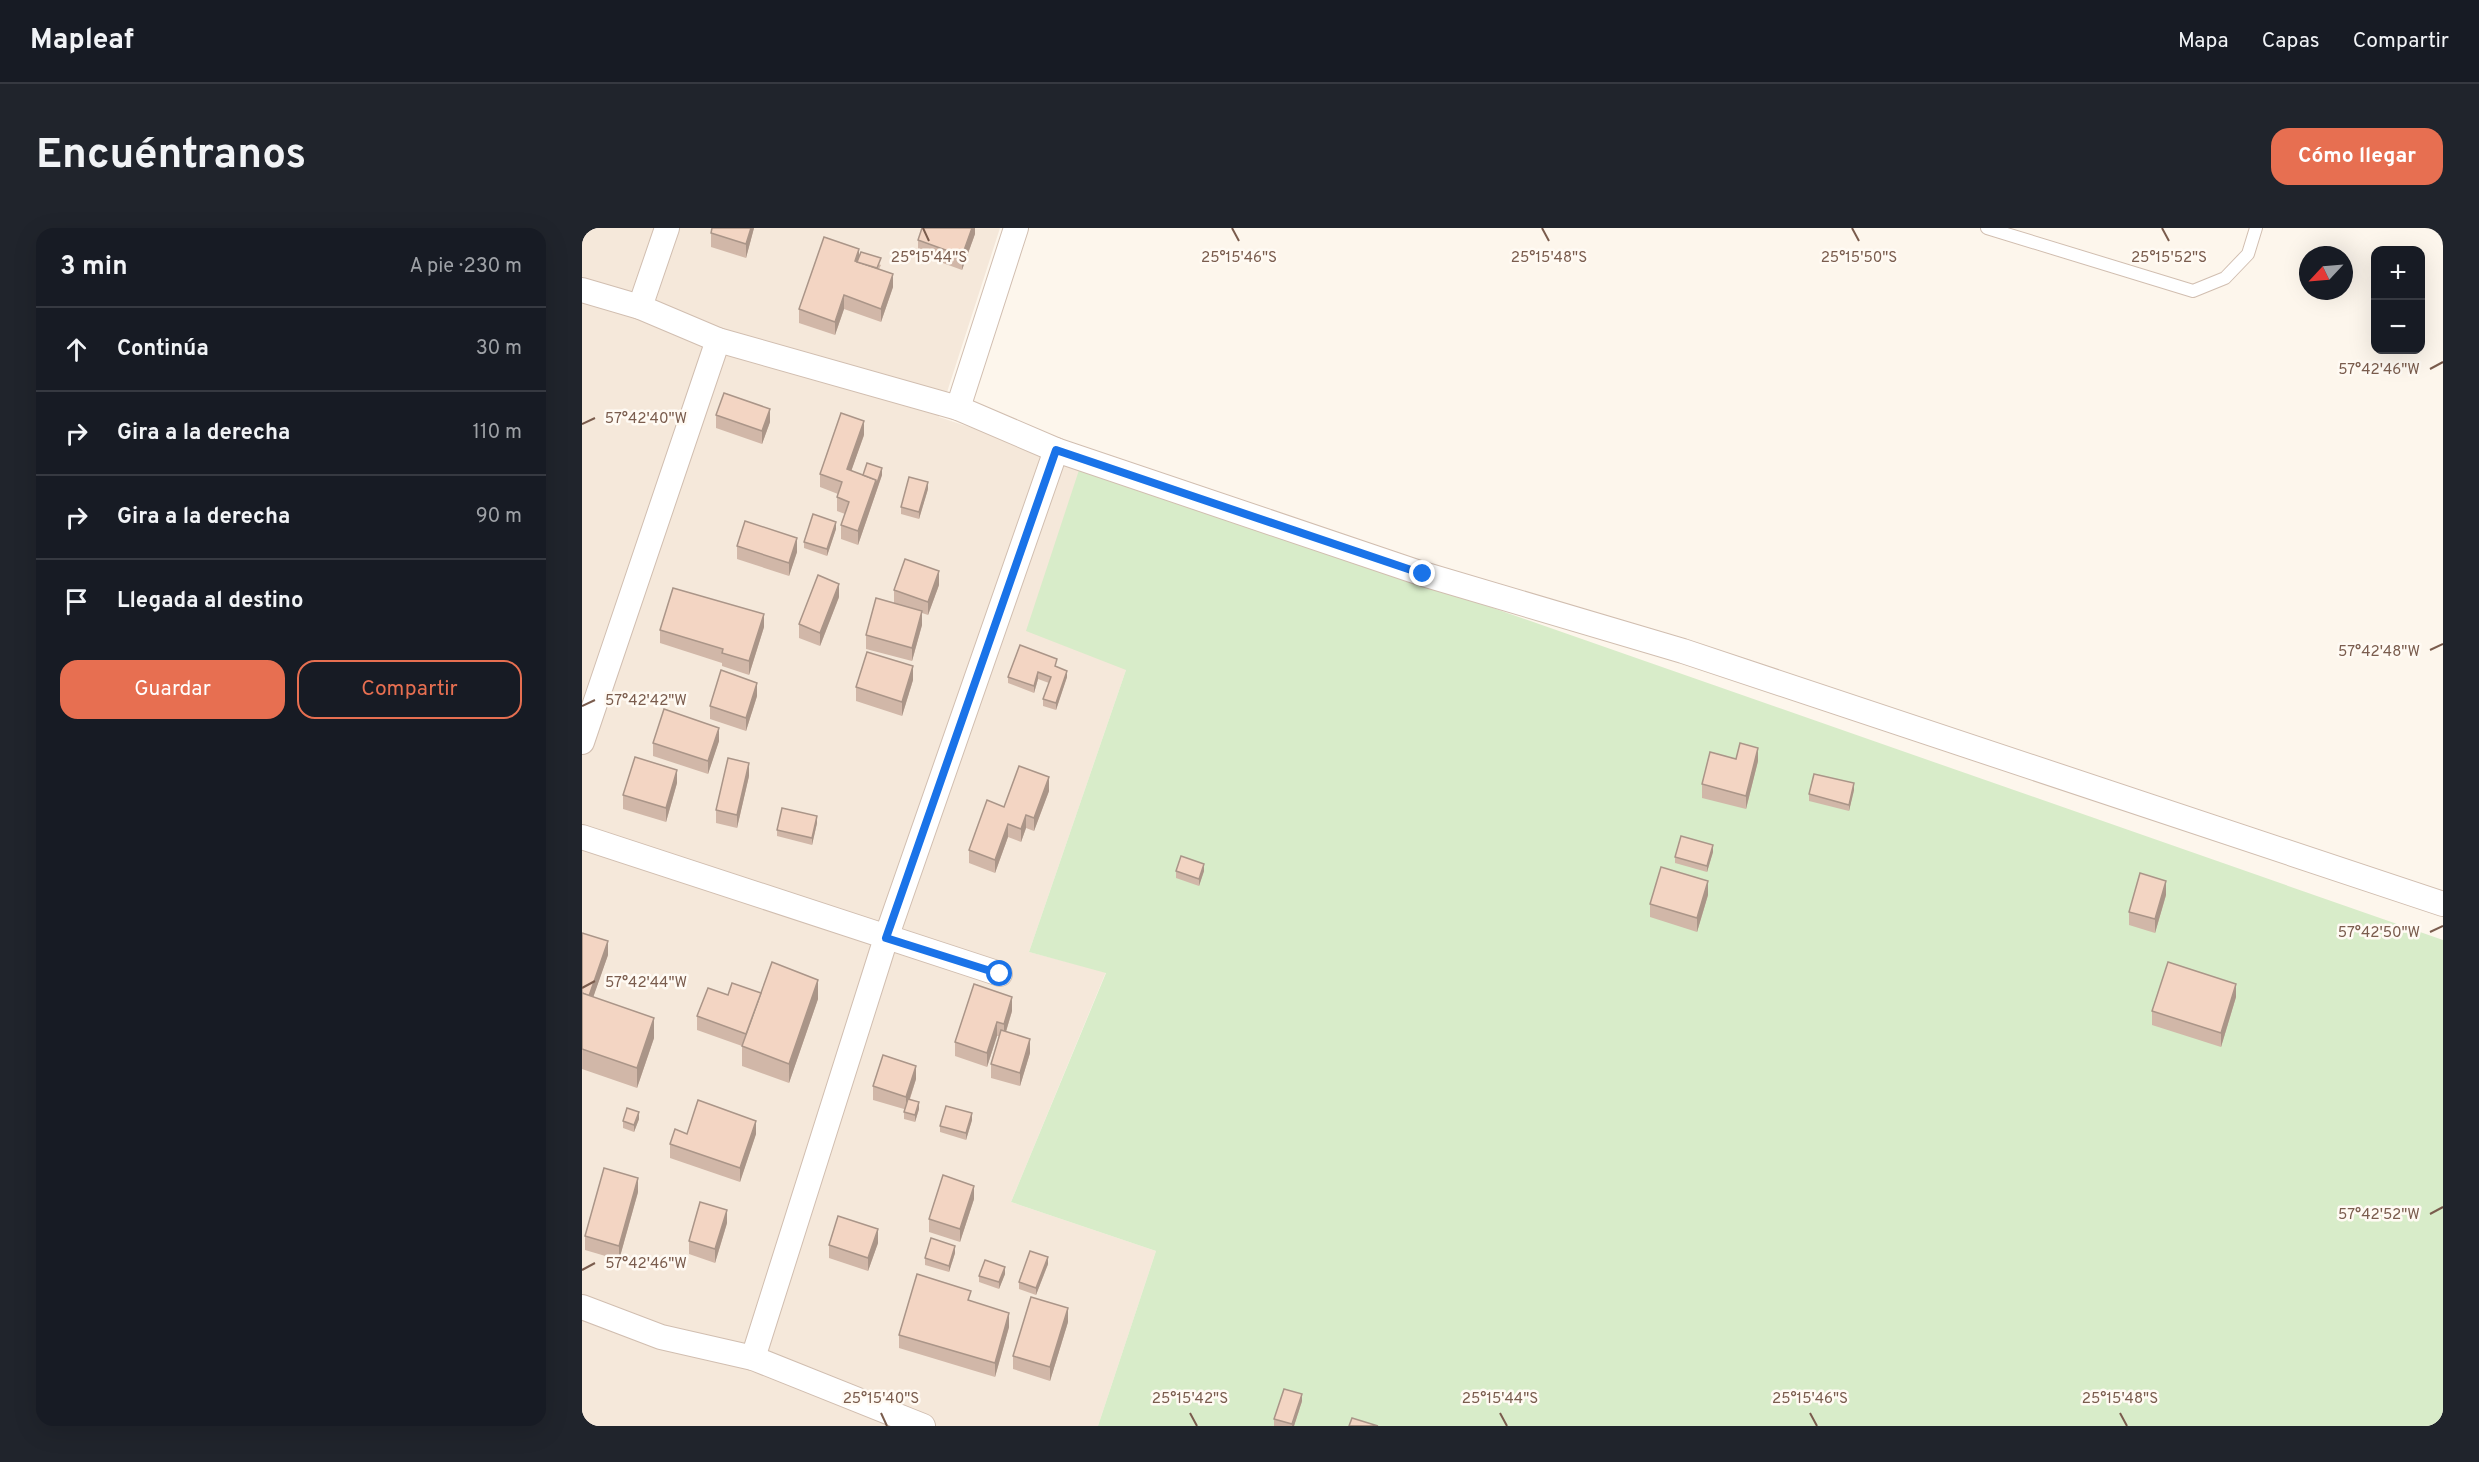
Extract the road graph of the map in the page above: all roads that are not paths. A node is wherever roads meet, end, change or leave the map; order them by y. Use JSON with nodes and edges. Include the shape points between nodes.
{"nodes":[{"id":1,"x":667,"y":228,"type":"edge"},
{"id":2,"x":1016,"y":228,"type":"edge"},
{"id":3,"x":1987,"y":228,"type":"edge"},
{"id":4,"x":2256,"y":228,"type":"edge"},
{"id":5,"x":582,"y":290,"type":"edge"},
{"id":6,"x":640,"y":307,"type":"junction"},
{"id":7,"x":718,"y":340,"type":"junction"},
{"id":8,"x":958,"y":408,"type":"junction"},
{"id":9,"x":1056,"y":450,"type":"junction"},
{"id":10,"x":582,"y":742,"type":"edge"},
{"id":11,"x":582,"y":837,"type":"edge"},
{"id":12,"x":2443,"y":904,"type":"edge"},
{"id":13,"x":886,"y":938,"type":"junction"},
{"id":14,"x":1000,"y":974,"type":"dead end"},
{"id":15,"x":582,"y":1307,"type":"edge"},
{"id":16,"x":753,"y":1358,"type":"junction"},
{"id":17,"x":923,"y":1426,"type":"edge"}],
"edges":[{"from":1,"to":6,"type":"street"},
{"from":2,"to":8,"type":"street"},
{"from":3,"to":4,"type":"lane","via":[[2193,291],[2224,278],[2248,254]]},
{"from":5,"to":6,"type":"street"},
{"from":6,"to":7,"type":"street"},
{"from":7,"to":8,"type":"street"},
{"from":7,"to":10,"type":"street"},
{"from":8,"to":9,"type":"street"},
{"from":9,"to":12,"type":"street","via":[[1423,574],[1683,651]]},
{"from":9,"to":13,"type":"street"},
{"from":11,"to":13,"type":"street"},
{"from":13,"to":14,"type":"street"},
{"from":13,"to":16,"type":"street"},
{"from":15,"to":16,"type":"street","via":[[661,1337]]},
{"from":16,"to":17,"type":"street"}]}
